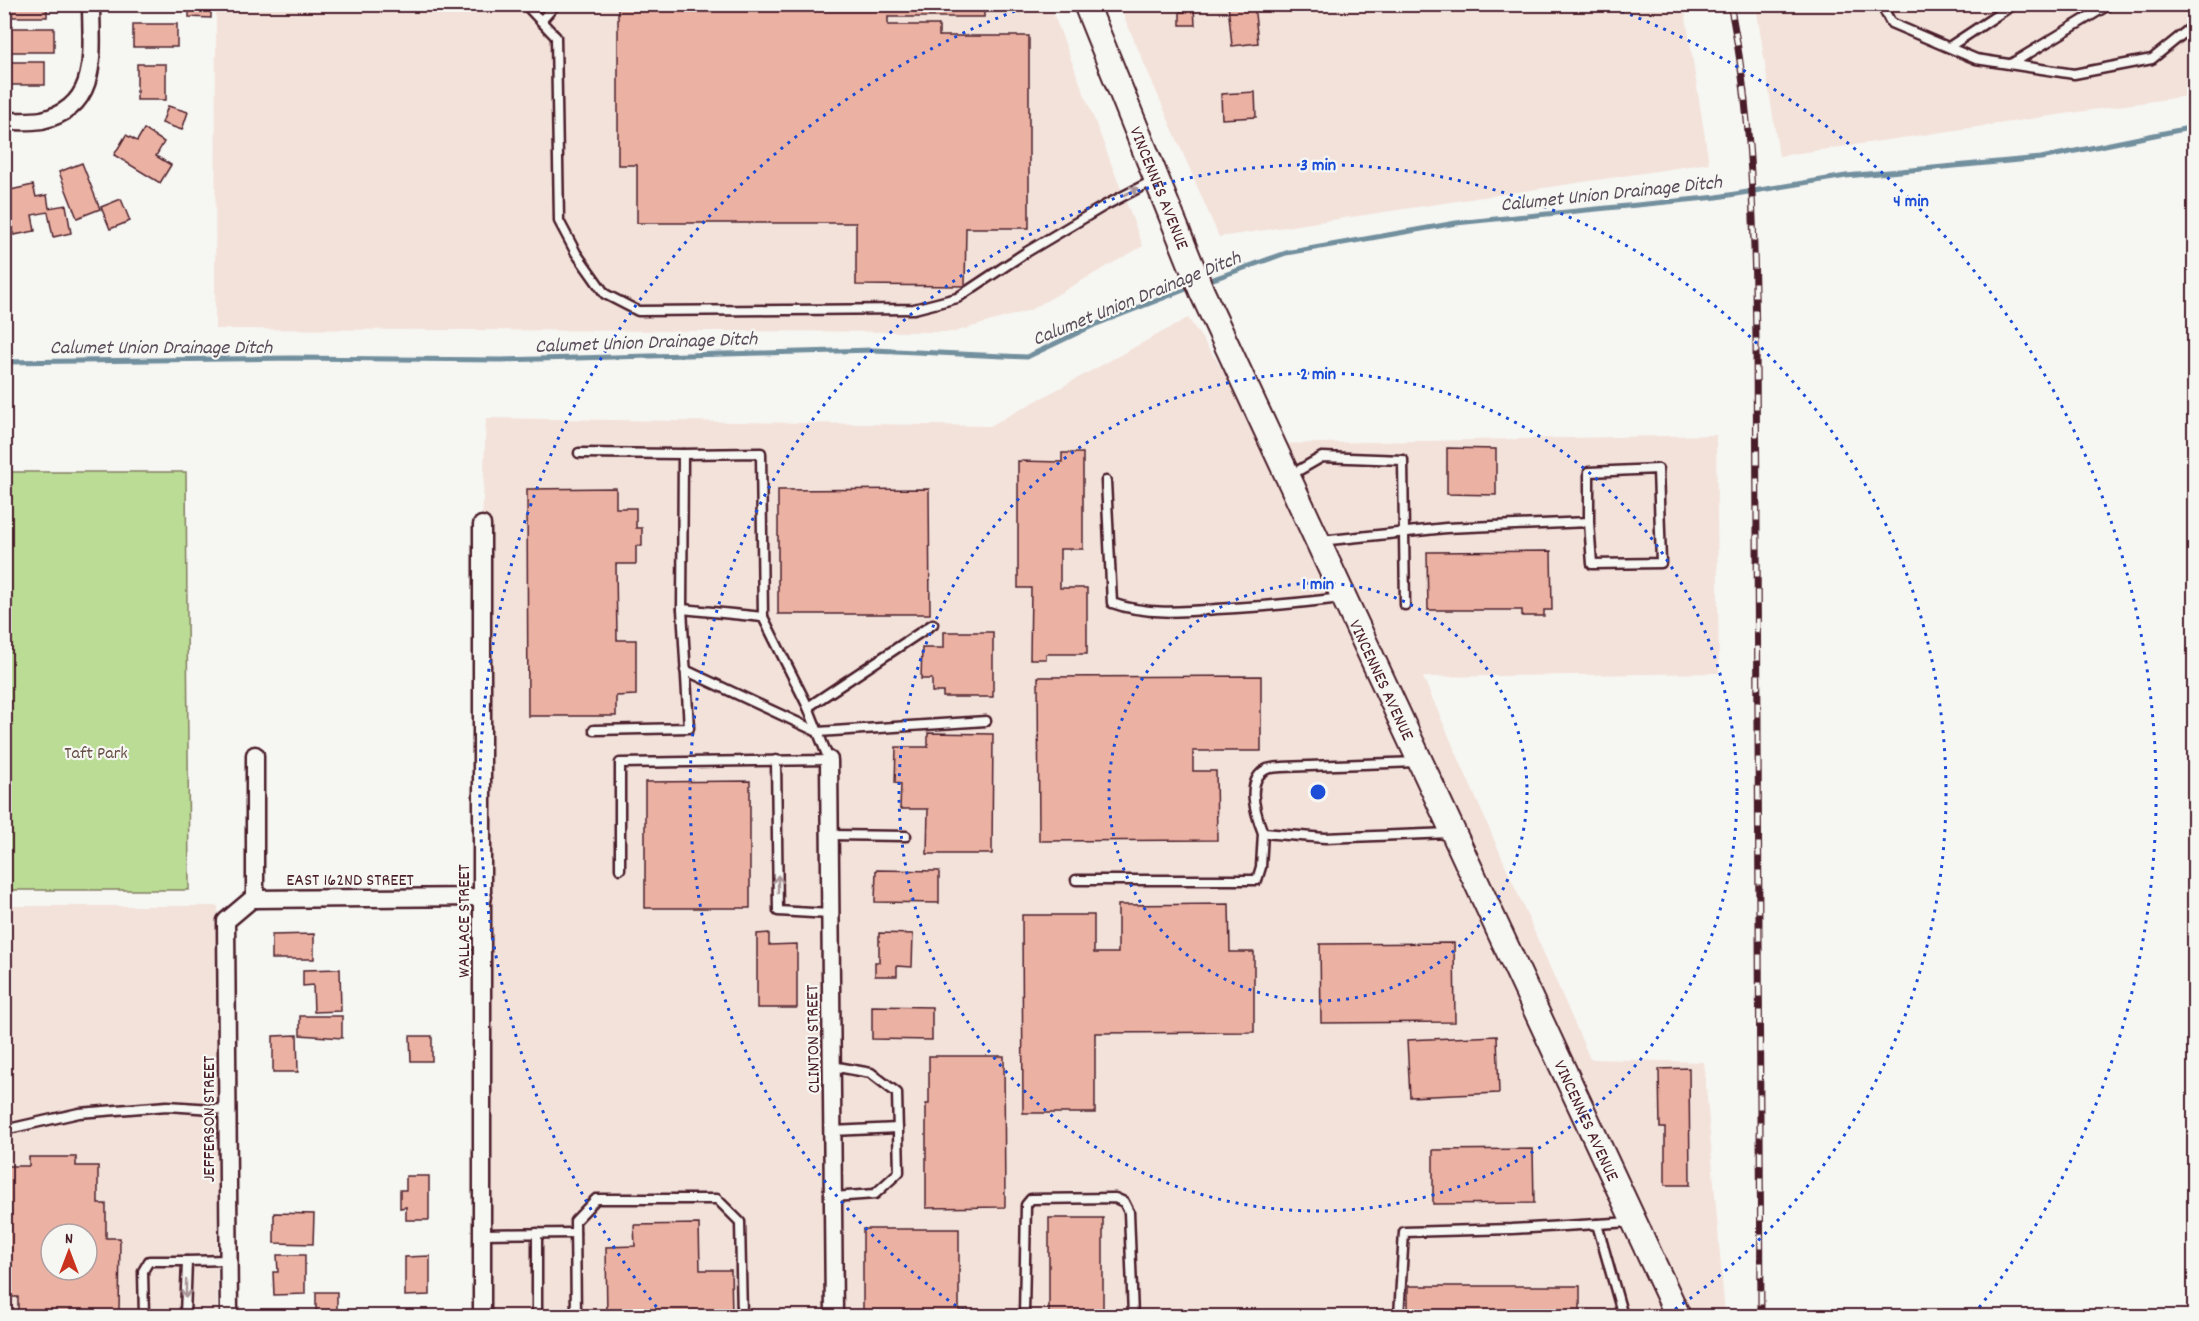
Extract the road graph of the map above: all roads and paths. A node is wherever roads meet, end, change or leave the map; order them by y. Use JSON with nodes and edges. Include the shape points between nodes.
{"nodes":[{"id":1,"x":92,"y":4,"type":"edge"},
{"id":2,"x":525,"y":4,"type":"edge"},
{"id":3,"x":556,"y":4,"type":"edge"},
{"id":4,"x":1086,"y":4,"type":"edge"},
{"id":5,"x":1881,"y":4,"type":"edge"},
{"id":6,"x":2014,"y":4,"type":"edge"},
{"id":7,"x":2110,"y":4,"type":"edge"},
{"id":8,"x":541,"y":21,"type":"junction"},
{"id":9,"x":2194,"y":25,"type":"edge"},
{"id":10,"x":1949,"y":47,"type":"junction"},
{"id":11,"x":2011,"y":64,"type":"junction"},
{"id":12,"x":4,"y":121,"type":"edge"},
{"id":13,"x":1156,"y":179,"type":"junction"},
{"id":14,"x":579,"y":453,"type":"dead end"},
{"id":15,"x":683,"y":454,"type":"junction"},
{"id":16,"x":1288,"y":476,"type":"junction"},
{"id":17,"x":1106,"y":481,"type":"dead end"},
{"id":18,"x":1589,"y":522,"type":"junction"},
{"id":19,"x":482,"y":525,"type":"dead end"},
{"id":20,"x":1403,"y":531,"type":"junction"},
{"id":21,"x":1319,"y":541,"type":"junction"},
{"id":22,"x":1344,"y":597,"type":"junction"},
{"id":23,"x":1405,"y":605,"type":"dead end"},
{"id":24,"x":682,"y":609,"type":"junction"},
{"id":25,"x":763,"y":617,"type":"junction"},
{"id":26,"x":933,"y":624,"type":"dead end"},
{"id":27,"x":686,"y":670,"type":"junction"},
{"id":28,"x":808,"y":707,"type":"junction"},
{"id":29,"x":986,"y":721,"type":"dead end"},
{"id":30,"x":594,"y":730,"type":"dead end"},
{"id":31,"x":818,"y":732,"type":"junction"},
{"id":32,"x":255,"y":755,"type":"dead end"},
{"id":33,"x":776,"y":760,"type":"junction"},
{"id":34,"x":829,"y":760,"type":"junction"},
{"id":35,"x":1420,"y":761,"type":"junction"},
{"id":36,"x":1263,"y":833,"type":"junction"},
{"id":37,"x":1454,"y":833,"type":"junction"},
{"id":38,"x":830,"y":835,"type":"junction"},
{"id":39,"x":906,"y":836,"type":"dead end"},
{"id":40,"x":620,"y":869,"type":"dead end"},
{"id":41,"x":1076,"y":880,"type":"dead end"},
{"id":42,"x":483,"y":897,"type":"junction"},
{"id":43,"x":255,"y":899,"type":"junction"},
{"id":44,"x":830,"y":914,"type":"junction"},
{"id":45,"x":832,"y":1066,"type":"junction"},
{"id":46,"x":228,"y":1110,"type":"junction"},
{"id":47,"x":898,"y":1128,"type":"junction"},
{"id":48,"x":4,"y":1130,"type":"edge"},
{"id":49,"x":832,"y":1131,"type":"junction"},
{"id":50,"x":833,"y":1197,"type":"junction"},
{"id":51,"x":1634,"y":1221,"type":"junction"},
{"id":52,"x":1598,"y":1224,"type":"junction"},
{"id":53,"x":537,"y":1233,"type":"junction"},
{"id":54,"x":575,"y":1233,"type":"junction"},
{"id":55,"x":482,"y":1234,"type":"junction"},
{"id":56,"x":228,"y":1260,"type":"junction"},
{"id":57,"x":187,"y":1261,"type":"junction"},
{"id":58,"x":144,"y":1317,"type":"edge"},
{"id":59,"x":186,"y":1317,"type":"edge"},
{"id":60,"x":229,"y":1317,"type":"edge"},
{"id":61,"x":482,"y":1317,"type":"edge"},
{"id":62,"x":537,"y":1317,"type":"edge"},
{"id":63,"x":576,"y":1317,"type":"edge"},
{"id":64,"x":742,"y":1317,"type":"edge"},
{"id":65,"x":834,"y":1317,"type":"edge"},
{"id":66,"x":1024,"y":1317,"type":"edge"},
{"id":67,"x":1133,"y":1317,"type":"edge"},
{"id":68,"x":1399,"y":1317,"type":"edge"},
{"id":69,"x":1623,"y":1317,"type":"edge"},
{"id":70,"x":1678,"y":1317,"type":"edge"}],
"edges":[{"from":1,"to":12,"type":"street","via":[[86,89],[70,107],[52,117]]},
{"from":2,"to":8,"type":"lane"},
{"from":3,"to":8,"type":"lane"},
{"from":4,"to":13,"type":"street","name":"VINCENNES AVENUE"},
{"from":5,"to":10,"type":"lane","via":[[1891,23]]},
{"from":6,"to":10,"type":"lane"},
{"from":7,"to":11,"type":"lane"},
{"from":8,"to":13,"type":"lane","one_way":true,"via":[[556,37],[559,221],[605,294],[638,311],[914,309],[957,298],[1025,253]]},
{"from":9,"to":11,"type":"lane","via":[[2152,59],[2074,74]]},
{"from":10,"to":11,"type":"lane","via":[[1976,59]]},
{"from":13,"to":16,"type":"street","name":"VINCENNES AVENUE","via":[[1198,281]]},
{"from":14,"to":15,"type":"lane"},
{"from":15,"to":24,"type":"lane"},
{"from":15,"to":25,"type":"lane","via":[[761,453]]},
{"from":16,"to":20,"type":"lane","via":[[1322,457],[1403,460]]},
{"from":16,"to":21,"type":"street","name":"VINCENNES AVENUE"},
{"from":17,"to":22,"type":"lane","via":[[1112,603],[1125,608],[1196,611]]},
{"from":18,"to":18,"type":"lane","via":[[1589,471],[1658,469],[1661,563],[1592,564]]},
{"from":18,"to":20,"type":"lane"},
{"from":19,"to":42,"type":"street","name":"WALLACE STREET"},
{"from":20,"to":21,"type":"lane"},
{"from":20,"to":23,"type":"lane"},
{"from":21,"to":22,"type":"street","name":"VINCENNES AVENUE"},
{"from":22,"to":35,"type":"street","name":"VINCENNES AVENUE"},
{"from":24,"to":25,"type":"lane"},
{"from":24,"to":27,"type":"lane"},
{"from":25,"to":28,"type":"lane"},
{"from":26,"to":28,"type":"lane"},
{"from":27,"to":30,"type":"lane","via":[[689,728]]},
{"from":27,"to":31,"type":"lane"},
{"from":28,"to":31,"type":"lane"},
{"from":29,"to":31,"type":"lane"},
{"from":31,"to":34,"type":"lane"},
{"from":32,"to":43,"type":"street"},
{"from":33,"to":34,"type":"lane"},
{"from":33,"to":40,"type":"lane","via":[[620,763]]},
{"from":44,"to":33,"type":"lane","one_way":true,"via":[[778,911]]},
{"from":34,"to":38,"type":"street","name":"CLINTON STREET"},
{"from":35,"to":36,"type":"lane","via":[[1267,769],[1258,776],[1254,789]]},
{"from":35,"to":37,"type":"street","name":"VINCENNES AVENUE"},
{"from":36,"to":37,"type":"lane","via":[[1325,838]]},
{"from":36,"to":41,"type":"lane","via":[[1257,880]]},
{"from":37,"to":51,"type":"street","name":"VINCENNES AVENUE"},
{"from":38,"to":39,"type":"lane"},
{"from":38,"to":44,"type":"street","name":"CLINTON STREET"},
{"from":42,"to":43,"type":"street","name":"EAST 162ND STREET"},
{"from":42,"to":55,"type":"street","name":"WALLACE STREET"},
{"from":43,"to":46,"type":"street","name":"JEFFERSON STREET","via":[[226,921]]},
{"from":44,"to":45,"type":"street","name":"CLINTON STREET"},
{"from":45,"to":47,"type":"lane","via":[[871,1073],[897,1093]]},
{"from":45,"to":49,"type":"street","name":"CLINTON STREET"},
{"from":46,"to":48,"type":"lane","via":[[167,1106],[79,1113]]},
{"from":46,"to":56,"type":"street","name":"JEFFERSON STREET"},
{"from":47,"to":49,"type":"lane"},
{"from":47,"to":50,"type":"lane","via":[[899,1172],[875,1194]]},
{"from":49,"to":50,"type":"street","name":"CLINTON STREET"},
{"from":50,"to":65,"type":"street","name":"CLINTON STREET"},
{"from":51,"to":52,"type":"lane"},
{"from":51,"to":70,"type":"street","name":"VINCENNES AVENUE"},
{"from":52,"to":68,"type":"lane","via":[[1404,1232]]},
{"from":52,"to":69,"type":"lane"},
{"from":53,"to":54,"type":"lane"},
{"from":53,"to":55,"type":"lane"},
{"from":53,"to":62,"type":"lane"},
{"from":54,"to":63,"type":"lane"},
{"from":54,"to":64,"type":"lane","via":[[575,1221],[596,1199],[717,1199],[740,1222]]},
{"from":55,"to":61,"type":"street","name":"WALLACE STREET"},
{"from":56,"to":57,"type":"lane"},
{"from":56,"to":60,"type":"street","name":"JEFFERSON STREET"},
{"from":57,"to":58,"type":"lane","via":[[148,1261],[143,1271]]},
{"from":57,"to":59,"type":"lane","one_way":true},
{"from":66,"to":67,"type":"lane","via":[[1026,1205],[1031,1200],[1115,1198],[1124,1202],[1129,1212]]}]}
